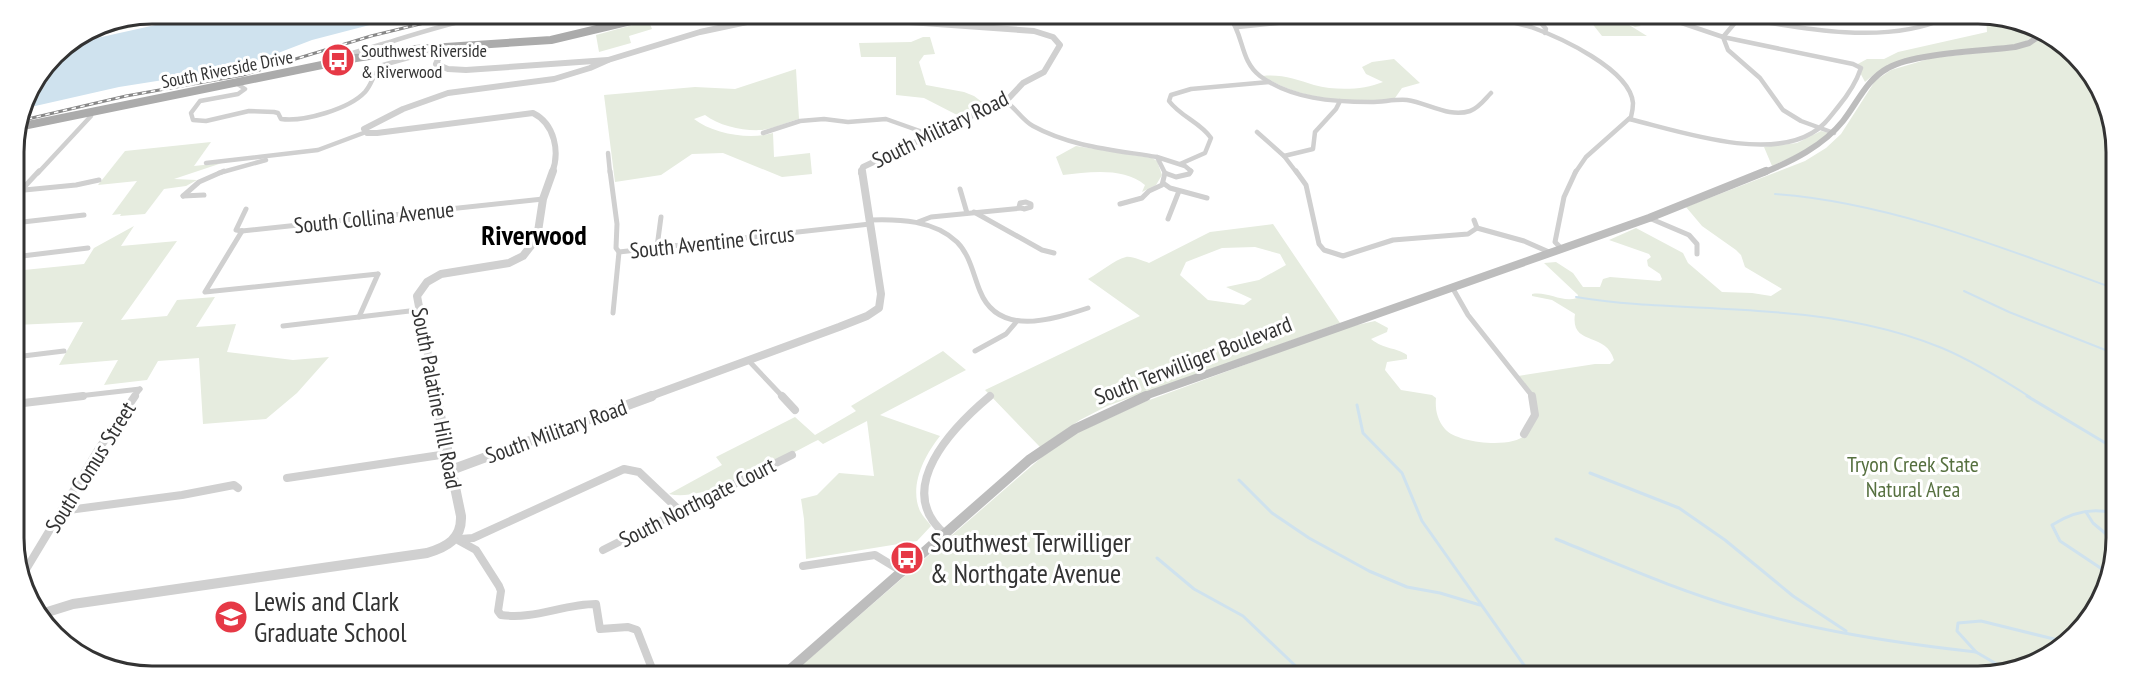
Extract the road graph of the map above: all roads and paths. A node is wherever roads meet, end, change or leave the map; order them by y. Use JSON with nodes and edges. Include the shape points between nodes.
{"nodes":[{"id":1,"x":448,"y":24,"type":"edge"},
{"id":2,"x":618,"y":24,"type":"edge"},
{"id":3,"x":738,"y":24,"type":"edge"},
{"id":4,"x":936,"y":24,"type":"edge"},
{"id":5,"x":1235,"y":24,"type":"edge"},
{"id":6,"x":1264,"y":24,"type":"edge"},
{"id":7,"x":1520,"y":24,"type":"edge"},
{"id":8,"x":1542,"y":24,"type":"edge"},
{"id":9,"x":1685,"y":24,"type":"edge"},
{"id":10,"x":1735,"y":24,"type":"edge"},
{"id":11,"x":1781,"y":24,"type":"edge"},
{"id":12,"x":1933,"y":24,"type":"edge"},
{"id":13,"x":1238,"y":27,"type":"junction"},
{"id":14,"x":1545,"y":33,"type":"junction"},
{"id":15,"x":1723,"y":37,"type":"junction"},
{"id":16,"x":2035,"y":38,"type":"edge"},
{"id":17,"x":443,"y":48,"type":"junction"},
{"id":18,"x":608,"y":60,"type":"junction"},
{"id":19,"x":324,"y":64,"type":"junction"},
{"id":20,"x":1269,"y":82,"type":"junction"},
{"id":21,"x":235,"y":83,"type":"junction"},
{"id":22,"x":1491,"y":93,"type":"dead end"},
{"id":23,"x":1005,"y":101,"type":"junction"},
{"id":24,"x":1340,"y":101,"type":"junction"},
{"id":25,"x":92,"y":112,"type":"junction"},
{"id":26,"x":1629,"y":119,"type":"junction"},
{"id":27,"x":27,"y":125,"type":"edge"},
{"id":28,"x":1820,"y":128,"type":"junction"},
{"id":29,"x":366,"y":132,"type":"junction"},
{"id":30,"x":1257,"y":132,"type":"dead end"},
{"id":31,"x":763,"y":133,"type":"dead end"},
{"id":32,"x":1834,"y":133,"type":"junction"},
{"id":33,"x":932,"y":135,"type":"junction"},
{"id":34,"x":608,"y":153,"type":"dead end"},
{"id":35,"x":283,"y":155,"type":"junction"},
{"id":36,"x":1284,"y":156,"type":"junction"},
{"id":37,"x":1157,"y":157,"type":"junction"},
{"id":38,"x":206,"y":163,"type":"dead end"},
{"id":39,"x":1180,"y":164,"type":"junction"},
{"id":40,"x":1165,"y":173,"type":"junction"},
{"id":41,"x":99,"y":180,"type":"dead end"},
{"id":42,"x":1163,"y":183,"type":"junction"},
{"id":43,"x":24,"y":188,"type":"edge"},
{"id":44,"x":960,"y":189,"type":"dead end"},
{"id":45,"x":24,"y":190,"type":"edge"},
{"id":46,"x":1179,"y":191,"type":"junction"},
{"id":47,"x":204,"y":195,"type":"dead end"},
{"id":48,"x":1207,"y":198,"type":"dead end"},
{"id":49,"x":543,"y":199,"type":"junction"},
{"id":50,"x":1120,"y":204,"type":"dead end"},
{"id":51,"x":1022,"y":208,"type":"dead end"},
{"id":52,"x":246,"y":209,"type":"dead end"},
{"id":53,"x":974,"y":212,"type":"junction"},
{"id":54,"x":967,"y":213,"type":"junction"},
{"id":55,"x":84,"y":215,"type":"dead end"},
{"id":56,"x":661,"y":217,"type":"dead end"},
{"id":57,"x":1649,"y":218,"type":"junction"},
{"id":58,"x":1168,"y":219,"type":"dead end"},
{"id":59,"x":1474,"y":220,"type":"dead end"},
{"id":60,"x":24,"y":222,"type":"edge"},
{"id":61,"x":870,"y":222,"type":"junction"},
{"id":62,"x":918,"y":222,"type":"junction"},
{"id":63,"x":1477,"y":228,"type":"junction"},
{"id":64,"x":242,"y":231,"type":"junction"},
{"id":65,"x":657,"y":247,"type":"junction"},
{"id":66,"x":88,"y":248,"type":"dead end"},
{"id":67,"x":1561,"y":248,"type":"junction"},
{"id":68,"x":619,"y":252,"type":"junction"},
{"id":69,"x":1549,"y":252,"type":"junction"},
{"id":70,"x":1054,"y":253,"type":"dead end"},
{"id":71,"x":1697,"y":254,"type":"dead end"},
{"id":72,"x":24,"y":256,"type":"edge"},
{"id":73,"x":1452,"y":287,"type":"junction"},
{"id":74,"x":1088,"y":308,"type":"dead end"},
{"id":75,"x":418,"y":310,"type":"junction"},
{"id":76,"x":612,"y":314,"type":"dead end"},
{"id":77,"x":359,"y":317,"type":"junction"},
{"id":78,"x":1017,"y":321,"type":"junction"},
{"id":79,"x":283,"y":326,"type":"dead end"},
{"id":80,"x":63,"y":351,"type":"dead end"},
{"id":81,"x":975,"y":351,"type":"dead end"},
{"id":82,"x":24,"y":356,"type":"edge"},
{"id":83,"x":748,"y":360,"type":"junction"},
{"id":84,"x":990,"y":396,"type":"dead end"},
{"id":85,"x":24,"y":403,"type":"edge"},
{"id":86,"x":795,"y":410,"type":"dead end"},
{"id":87,"x":1524,"y":434,"type":"dead end"},
{"id":88,"x":447,"y":454,"type":"junction"},
{"id":89,"x":792,"y":455,"type":"dead end"},
{"id":90,"x":451,"y":470,"type":"junction"},
{"id":91,"x":287,"y":478,"type":"dead end"},
{"id":92,"x":238,"y":488,"type":"dead end"},
{"id":93,"x":680,"y":510,"type":"junction"},
{"id":94,"x":62,"y":511,"type":"junction"},
{"id":95,"x":945,"y":534,"type":"junction"},
{"id":96,"x":456,"y":540,"type":"junction"},
{"id":97,"x":603,"y":550,"type":"dead end"},
{"id":98,"x":804,"y":566,"type":"dead end"},
{"id":99,"x":27,"y":567,"type":"edge"},
{"id":100,"x":903,"y":572,"type":"junction"},
{"id":101,"x":48,"y":612,"type":"edge"},
{"id":102,"x":650,"y":666,"type":"edge"},
{"id":103,"x":794,"y":666,"type":"edge"}],
"edges":[{"from":1,"to":19,"type":"street","via":[[344,54]]},
{"from":2,"to":17,"type":"main road","name":"South Riverside Drive","via":[[551,40]]},
{"from":3,"to":18,"type":"street"},
{"from":4,"to":23,"type":"street","name":"South Military Road","via":[[1031,31],[1057,40],[1059,50],[1044,72],[1023,83]]},
{"from":5,"to":13,"type":"street"},
{"from":6,"to":13,"type":"street"},
{"from":7,"to":14,"type":"street"},
{"from":8,"to":14,"type":"street"},
{"from":9,"to":15,"type":"street"},
{"from":10,"to":15,"type":"street"},
{"from":11,"to":12,"type":"street","via":[[1873,31]]},
{"from":13,"to":20,"type":"street","via":[[1247,64]]},
{"from":14,"to":26,"type":"street","via":[[1585,52],[1617,78],[1631,100],[1633,110]]},
{"from":15,"to":28,"type":"street","via":[[1728,50],[1760,78],[1783,110]]},
{"from":15,"to":28,"type":"street","via":[[1861,68],[1852,91]]},
{"from":16,"to":32,"type":"main road","name":"South Terwilliger Boulevard","via":[[2022,45],[1926,57],[1889,67],[1871,80]]},
{"from":17,"to":18,"type":"street","via":[[436,64],[455,70],[586,58]]},
{"from":17,"to":19,"type":"main road","name":"South Riverside Drive"},
{"from":17,"to":21,"type":"street","via":[[384,65],[374,71],[365,93],[312,117],[287,121],[274,112],[249,111],[206,121],[193,120],[190,114],[200,101],[235,95],[245,89]]},
{"from":18,"to":29,"type":"street","via":[[573,75],[434,97],[370,124]]},
{"from":19,"to":21,"type":"main road","name":"South Riverside Drive"},
{"from":20,"to":24,"type":"street"},
{"from":20,"to":39,"type":"street","via":[[1175,92],[1168,101],[1211,138],[1204,154]]},
{"from":21,"to":25,"type":"main road","name":"South Riverside Drive"},
{"from":22,"to":24,"type":"street","via":[[1479,106],[1464,112],[1407,100]]},
{"from":23,"to":33,"type":"street","name":"South Military Road"},
{"from":23,"to":37,"type":"street","via":[[1025,121],[1057,137]]},
{"from":24,"to":36,"type":"street","via":[[1315,132],[1313,149]]},
{"from":25,"to":27,"type":"main road","name":"South Riverside Drive"},
{"from":25,"to":43,"type":"street"},
{"from":26,"to":28,"type":"street","via":[[1754,143],[1798,140]]},
{"from":26,"to":67,"type":"street","via":[[1584,159],[1567,189],[1555,242]]},
{"from":28,"to":32,"type":"street"},
{"from":29,"to":35,"type":"street","via":[[318,150]]},
{"from":29,"to":49,"type":"street","name":"South Palatine Hill Road","via":[[538,114],[556,147]]},
{"from":30,"to":36,"type":"street"},
{"from":31,"to":33,"type":"street","via":[[800,121],[886,119]]},
{"from":32,"to":57,"type":"main road","name":"South Terwilliger Boulevard","via":[[1799,157]]},
{"from":33,"to":61,"type":"street","name":"South Military Road","via":[[863,167]]},
{"from":34,"to":68,"type":"street","name":"South Aventine Circus"},
{"from":35,"to":38,"type":"street"},
{"from":35,"to":47,"type":"street","via":[[208,178],[190,187],[183,196]]},
{"from":36,"to":63,"type":"street","via":[[1309,190],[1319,244],[1332,254],[1353,254],[1393,240],[1461,235]]},
{"from":37,"to":39,"type":"street"},
{"from":37,"to":40,"type":"street"},
{"from":39,"to":40,"type":"street","via":[[1189,168],[1190,173],[1179,177]]},
{"from":40,"to":42,"type":"street"},
{"from":41,"to":45,"type":"street"},
{"from":42,"to":46,"type":"street"},
{"from":42,"to":50,"type":"street","via":[[1142,198]]},
{"from":44,"to":54,"type":"street"},
{"from":46,"to":48,"type":"street"},
{"from":46,"to":58,"type":"street"},
{"from":49,"to":64,"type":"street","name":"South Collina Avenue"},
{"from":49,"to":75,"type":"street","name":"South Palatine Hill Road","via":[[539,232],[525,255],[509,263],[457,270],[437,278],[419,291]]},
{"from":51,"to":53,"type":"street"},
{"from":52,"to":64,"type":"street","via":[[236,230]]},
{"from":53,"to":54,"type":"street"},
{"from":53,"to":70,"type":"street","via":[[1041,250]]},
{"from":54,"to":62,"type":"street"},
{"from":55,"to":60,"type":"street"},
{"from":56,"to":65,"type":"street"},
{"from":57,"to":67,"type":"main road","name":"South Terwilliger Boulevard"},
{"from":57,"to":71,"type":"street","via":[[1689,235],[1697,244]]},
{"from":59,"to":63,"type":"street"},
{"from":61,"to":62,"type":"street","name":"South Aventine Circus"},
{"from":61,"to":65,"type":"street","name":"South Aventine Circus"},
{"from":61,"to":83,"type":"street","name":"South Military Road","via":[[881,294],[879,308],[867,316]]},
{"from":62,"to":78,"type":"street","via":[[942,232],[962,247],[987,305]]},
{"from":63,"to":69,"type":"street"},
{"from":64,"to":77,"type":"street","via":[[205,292],[378,274]]},
{"from":65,"to":68,"type":"street","name":"South Aventine Circus"},
{"from":66,"to":72,"type":"street"},
{"from":67,"to":69,"type":"main road","name":"South Terwilliger Boulevard"},
{"from":68,"to":76,"type":"street"},
{"from":69,"to":73,"type":"main road","name":"South Terwilliger Boulevard"},
{"from":73,"to":87,"type":"street","via":[[1468,315],[1531,393],[1535,418]]},
{"from":73,"to":95,"type":"main road","name":"South Terwilliger Boulevard","via":[[1098,416],[1041,451]]},
{"from":74,"to":78,"type":"street","via":[[1051,319]]},
{"from":75,"to":77,"type":"street"},
{"from":75,"to":88,"type":"street","name":"South Palatine Hill Road"},
{"from":77,"to":79,"type":"street"},
{"from":78,"to":81,"type":"street","via":[[1006,334]]},
{"from":80,"to":82,"type":"street"},
{"from":83,"to":86,"type":"street"},
{"from":83,"to":90,"type":"street","name":"South Military Road"},
{"from":84,"to":95,"type":"street","via":[[951,432],[937,450],[926,477],[927,512]]},
{"from":85,"to":94,"type":"street","name":"South Comus Street","via":[[140,389]]},
{"from":88,"to":90,"type":"street","name":"South Palatine Hill Road"},
{"from":88,"to":91,"type":"street"},
{"from":89,"to":93,"type":"street","name":"South Northgate Court"},
{"from":90,"to":96,"type":"street","name":"South Palatine Hill Road","via":[[462,523]]},
{"from":92,"to":94,"type":"street","via":[[234,485]]},
{"from":93,"to":96,"type":"street","via":[[639,472],[628,468],[473,538]]},
{"from":93,"to":97,"type":"street","name":"South Northgate Court"},
{"from":94,"to":99,"type":"street","name":"South Comus Street"},
{"from":95,"to":100,"type":"main road","name":"South Terwilliger Boulevard"},
{"from":96,"to":101,"type":"street","via":[[427,552],[76,604]]},
{"from":96,"to":102,"type":"street","via":[[476,550],[499,585],[501,615],[537,614],[593,603],[598,607],[600,629],[627,626],[637,630]]},
{"from":98,"to":100,"type":"street","via":[[875,555]]},
{"from":100,"to":103,"type":"main road","name":"South Terwilliger Boulevard"}]}
